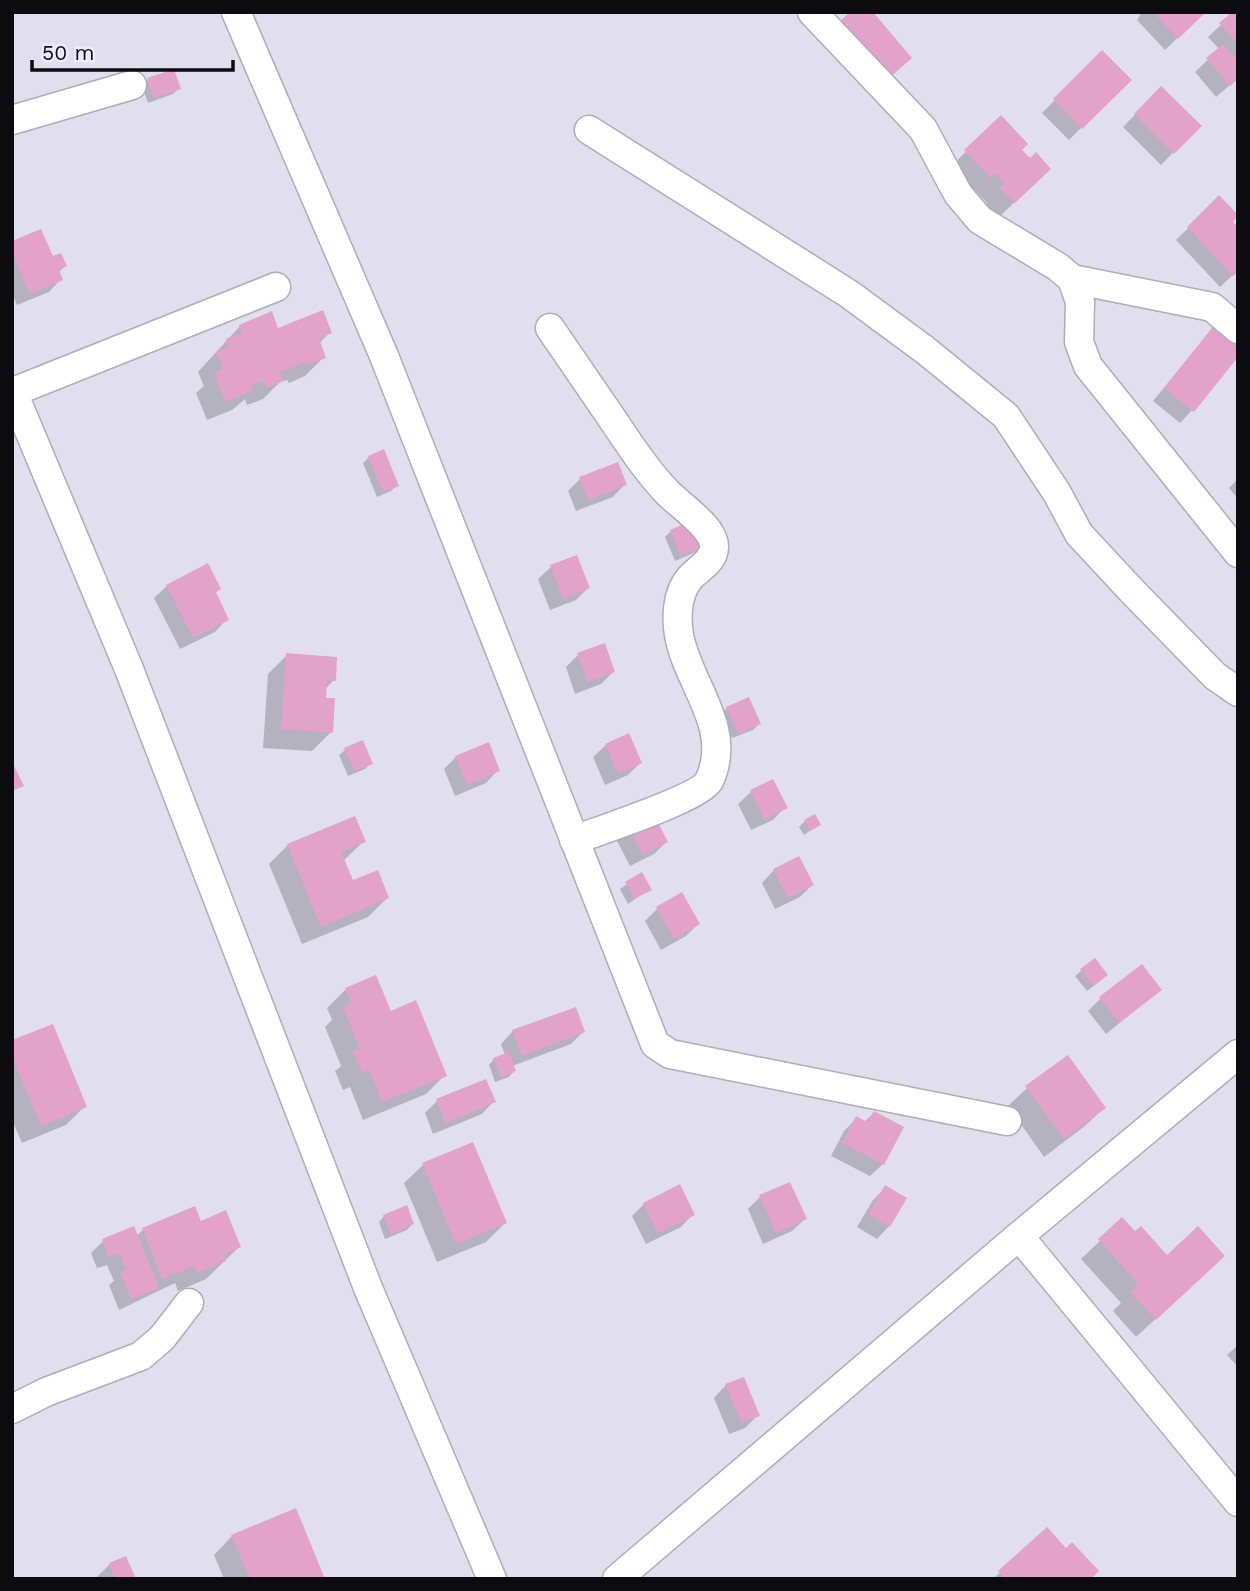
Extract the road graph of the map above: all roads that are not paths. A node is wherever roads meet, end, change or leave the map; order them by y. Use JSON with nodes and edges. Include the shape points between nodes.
{"nodes":[{"id":1,"x":236,"y":12,"type":"edge"},
{"id":2,"x":820,"y":15,"type":"edge"},
{"id":3,"x":132,"y":85,"type":"dead end"},
{"id":4,"x":12,"y":120,"type":"edge"},
{"id":5,"x":589,"y":130,"type":"dead end"},
{"id":6,"x":1072,"y":279,"type":"junction"},
{"id":7,"x":276,"y":287,"type":"dead end"},
{"id":8,"x":551,"y":328,"type":"dead end"},
{"id":9,"x":1238,"y":328,"type":"edge"},
{"id":10,"x":13,"y":391,"type":"edge"},
{"id":11,"x":1238,"y":553,"type":"edge"},
{"id":12,"x":1238,"y":692,"type":"edge"},
{"id":13,"x":574,"y":840,"type":"junction"},
{"id":14,"x":1238,"y":1054,"type":"edge"},
{"id":15,"x":1007,"y":1121,"type":"dead end"},
{"id":16,"x":1018,"y":1237,"type":"junction"},
{"id":17,"x":189,"y":1303,"type":"dead end"},
{"id":18,"x":12,"y":1409,"type":"edge"},
{"id":19,"x":1238,"y":1502,"type":"edge"},
{"id":20,"x":492,"y":1579,"type":"edge"},
{"id":21,"x":617,"y":1579,"type":"edge"}],
"edges":[{"from":1,"to":13,"type":"street","via":[[384,356]]},
{"from":2,"to":6,"type":"street","via":[[923,129],[958,194],[980,220]]},
{"from":3,"to":4,"type":"street"},
{"from":5,"to":12,"type":"street","via":[[849,294],[1006,416],[1079,534],[1215,676]]},
{"from":6,"to":9,"type":"street","via":[[1212,307]]},
{"from":6,"to":11,"type":"street","via":[[1080,302],[1079,342],[1088,366]]},
{"from":7,"to":10,"type":"street"},
{"from":8,"to":13,"type":"street","via":[[643,464],[703,524],[714,548],[682,591],[678,610],[684,657],[715,731],[717,756],[708,783],[687,796]]},
{"from":10,"to":20,"type":"street","via":[[129,669],[368,1288]]},
{"from":13,"to":15,"type":"street","via":[[655,1044],[670,1054]]},
{"from":14,"to":16,"type":"street"},
{"from":16,"to":19,"type":"street"},
{"from":16,"to":21,"type":"street"},
{"from":17,"to":18,"type":"street","via":[[141,1356]]}]}
